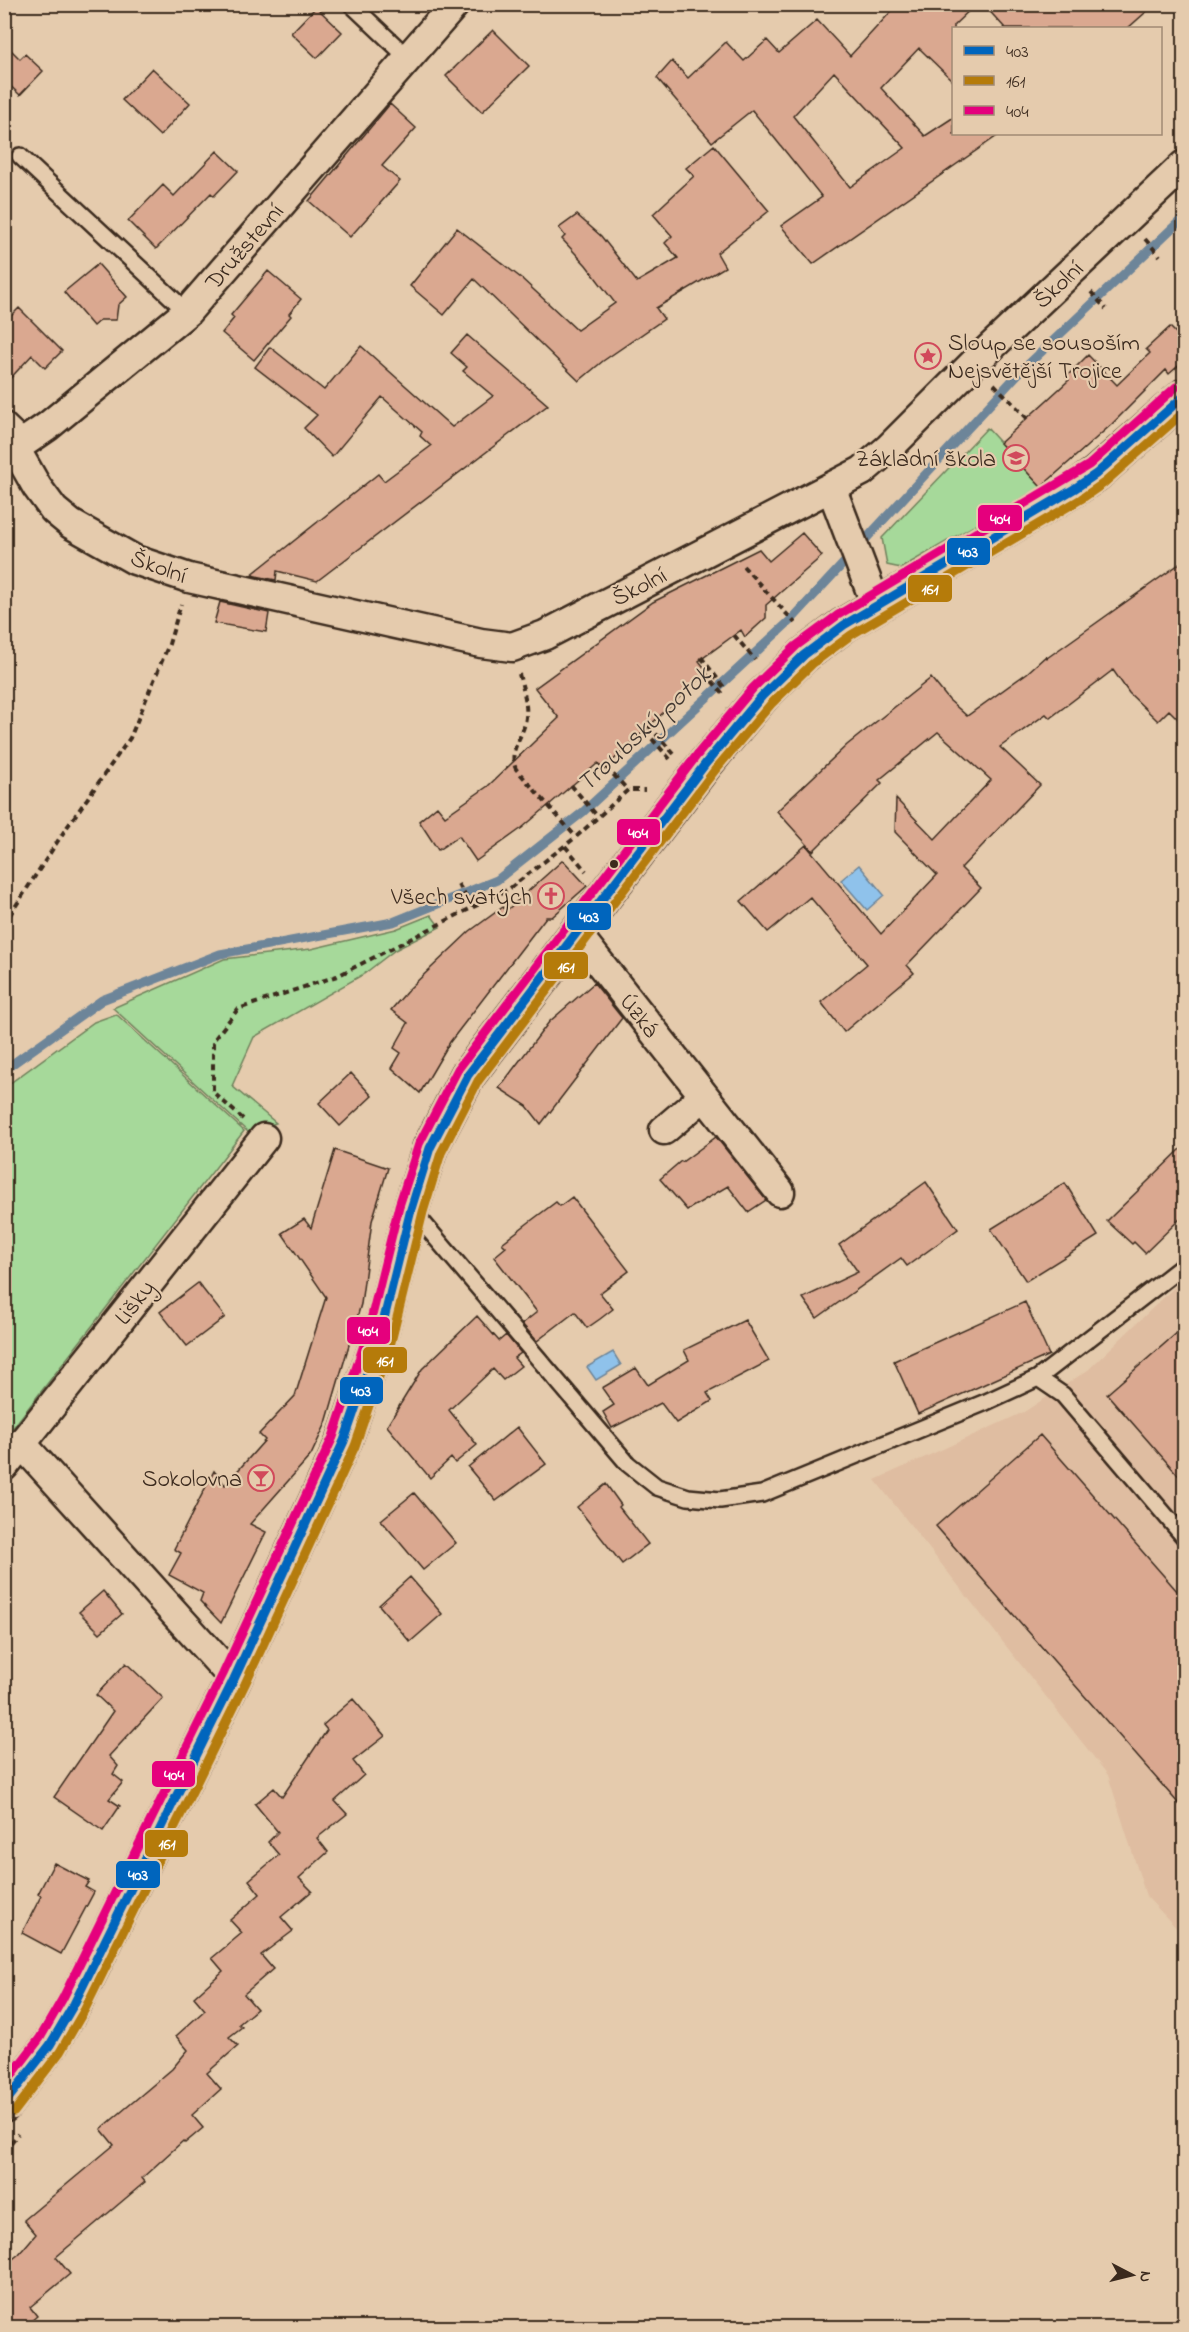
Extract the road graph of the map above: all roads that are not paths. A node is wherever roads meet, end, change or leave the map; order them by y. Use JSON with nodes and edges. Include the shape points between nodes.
{"nodes":[{"id":1,"x":351,"y":4,"type":"edge"},
{"id":2,"x":455,"y":4,"type":"edge"},
{"id":3,"x":407,"y":57,"type":"junction"},
{"id":4,"x":20,"y":156,"type":"dead end"},
{"id":5,"x":1185,"y":165,"type":"edge"},
{"id":6,"x":187,"y":312,"type":"junction"},
{"id":7,"x":1185,"y":396,"type":"edge"},
{"id":8,"x":4,"y":419,"type":"edge"},
{"id":9,"x":16,"y":449,"type":"edge"},
{"id":10,"x":831,"y":487,"type":"junction"},
{"id":11,"x":876,"y":605,"type":"junction"},
{"id":12,"x":576,"y":933,"type":"junction"},
{"id":13,"x":704,"y":1096,"type":"junction"},
{"id":14,"x":664,"y":1130,"type":"dead end"},
{"id":15,"x":264,"y":1138,"type":"road end"},
{"id":16,"x":780,"y":1192,"type":"dead end"},
{"id":17,"x":411,"y":1209,"type":"junction"},
{"id":18,"x":1185,"y":1265,"type":"edge"},
{"id":19,"x":1038,"y":1378,"type":"junction"},
{"id":20,"x":13,"y":1455,"type":"edge"},
{"id":21,"x":1185,"y":1537,"type":"edge"},
{"id":22,"x":234,"y":1680,"type":"junction"},
{"id":23,"x":4,"y":2104,"type":"edge"}],
"edges":[{"from":1,"to":3,"type":"lane"},
{"from":2,"to":3,"type":"street","name":"Družstevní"},
{"from":3,"to":6,"type":"street","name":"Družstevní"},
{"from":4,"to":6,"type":"lane"},
{"from":5,"to":10,"type":"street","name":"Školní","via":[[889,448],[862,471]]},
{"from":6,"to":9,"type":"street","name":"Družstevní"},
{"from":7,"to":11,"type":"street","via":[[1082,484]]},
{"from":8,"to":9,"type":"lane"},
{"from":9,"to":10,"type":"street","name":"Školní","via":[[54,510],[135,560],[189,578],[512,647],[545,635]]},
{"from":10,"to":11,"type":"street"},
{"from":11,"to":12,"type":"street","via":[[804,655],[762,696]]},
{"from":12,"to":13,"type":"street","name":"Úzká"},
{"from":12,"to":17,"type":"street","via":[[468,1075],[430,1149]]},
{"from":13,"to":14,"type":"street"},
{"from":13,"to":16,"type":"street","name":"Úzká"},
{"from":15,"to":20,"type":"street","name":"Lišky"},
{"from":17,"to":19,"type":"lane","via":[[628,1464],[657,1487],[688,1497],[720,1500],[762,1494]]},
{"from":17,"to":22,"type":"street","via":[[379,1340],[344,1441]]},
{"from":18,"to":19,"type":"lane"},
{"from":19,"to":21,"type":"lane","via":[[1063,1395]]},
{"from":20,"to":22,"type":"street"},
{"from":22,"to":23,"type":"street","via":[[74,2004],[50,2045]]}]}
